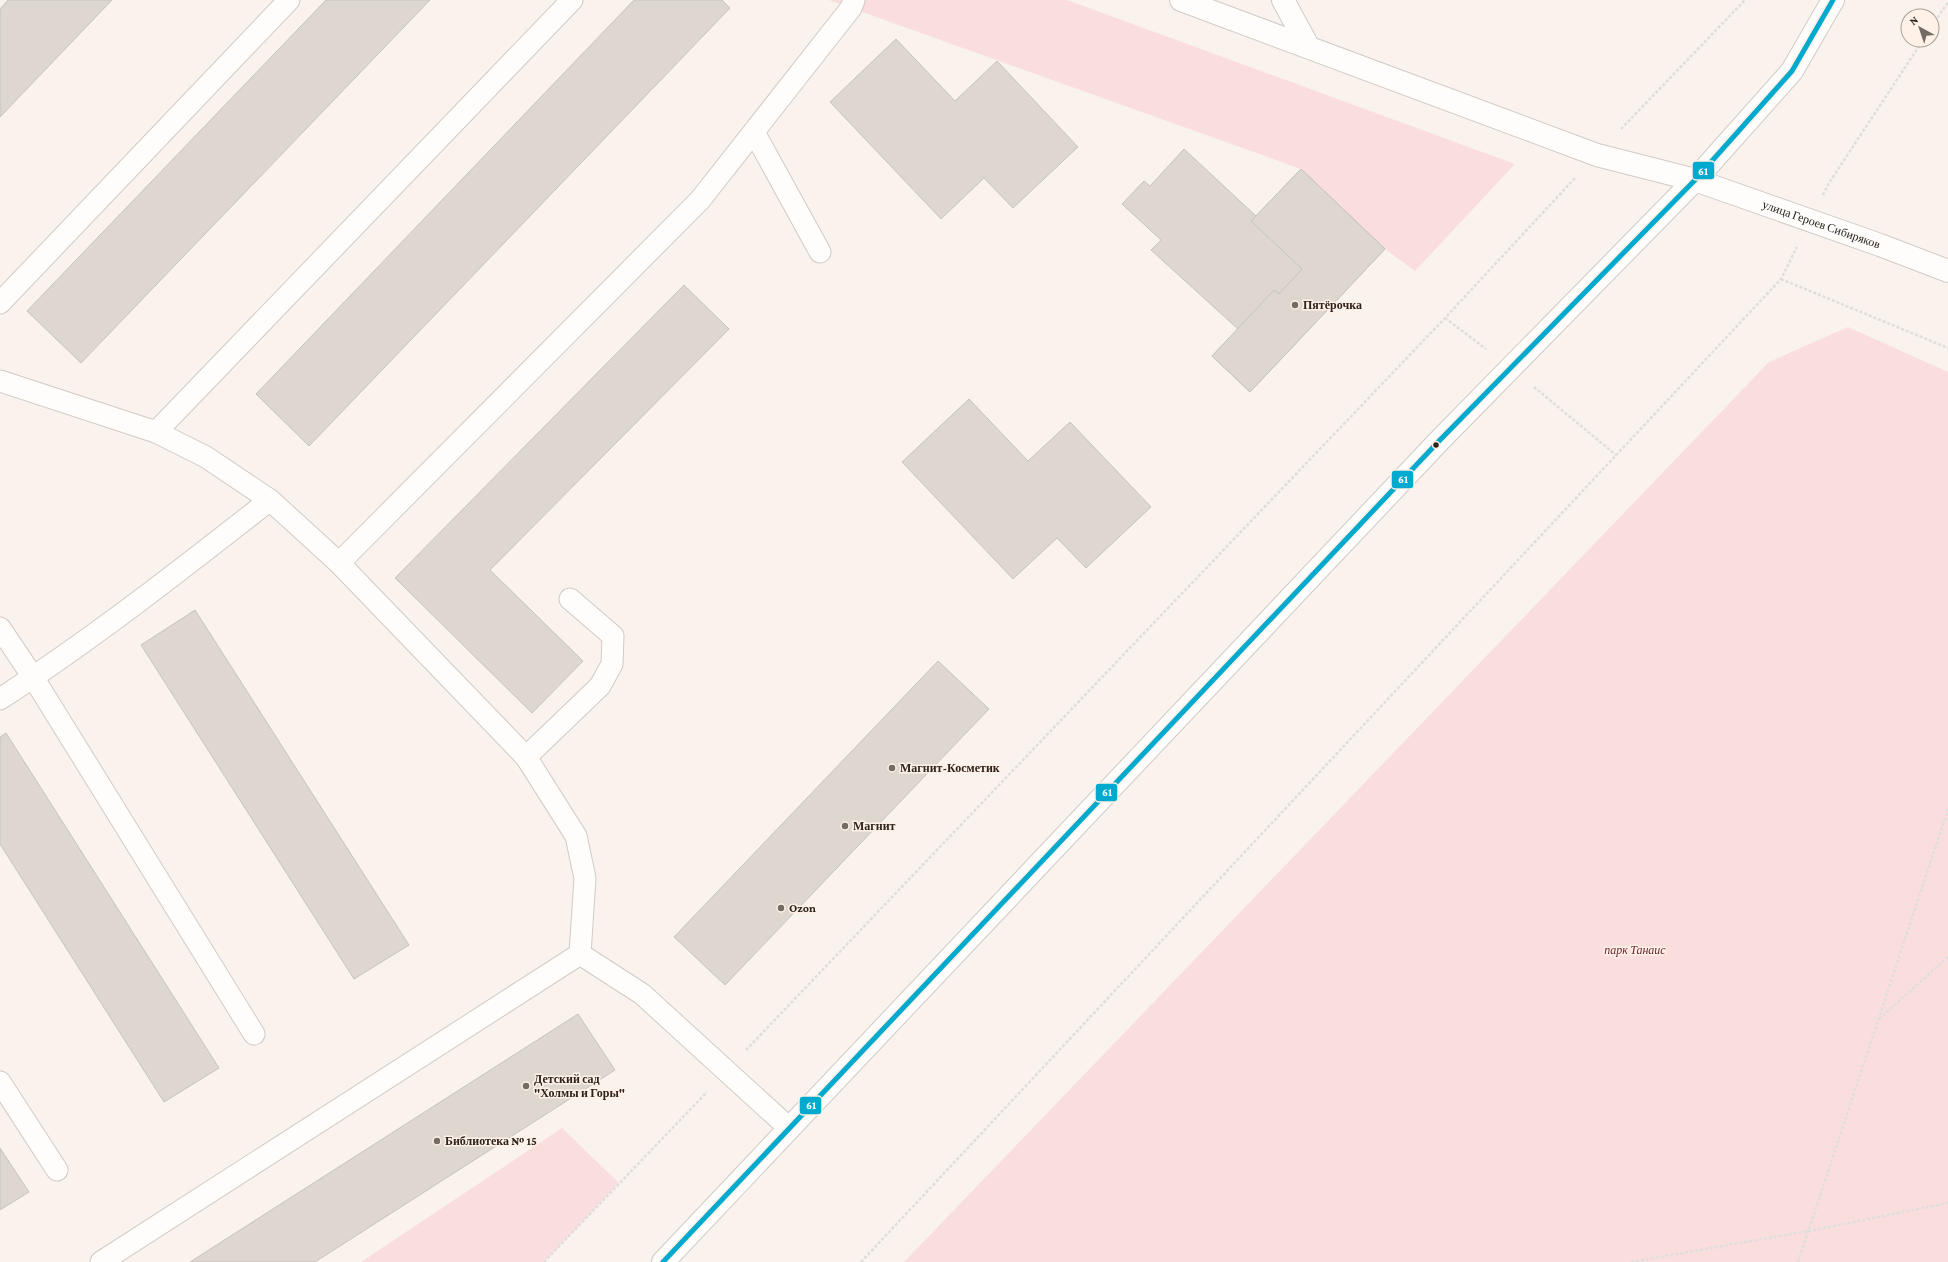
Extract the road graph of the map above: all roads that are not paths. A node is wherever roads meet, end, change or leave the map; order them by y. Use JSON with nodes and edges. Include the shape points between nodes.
{"nodes":[{"id":1,"x":289,"y":0,"type":"edge"},
{"id":2,"x":572,"y":0,"type":"edge"},
{"id":3,"x":854,"y":0,"type":"edge"},
{"id":4,"x":1181,"y":0,"type":"edge"},
{"id":5,"x":1283,"y":0,"type":"edge"},
{"id":6,"x":1833,"y":0,"type":"edge"},
{"id":7,"x":1308,"y":46,"type":"junction"},
{"id":8,"x":754,"y":132,"type":"junction"},
{"id":9,"x":1695,"y":180,"type":"junction"},
{"id":10,"x":820,"y":252,"type":"dead end"},
{"id":11,"x":1948,"y":271,"type":"edge"},
{"id":12,"x":0,"y":303,"type":"edge"},
{"id":13,"x":0,"y":381,"type":"edge"},
{"id":14,"x":156,"y":432,"type":"junction"},
{"id":15,"x":270,"y":500,"type":"junction"},
{"id":16,"x":339,"y":563,"type":"junction"},
{"id":17,"x":570,"y":599,"type":"dead end"},
{"id":18,"x":0,"y":628,"type":"edge"},
{"id":19,"x":33,"y":677,"type":"junction"},
{"id":20,"x":0,"y":699,"type":"edge"},
{"id":21,"x":526,"y":757,"type":"junction"},
{"id":22,"x":580,"y":954,"type":"junction"},
{"id":23,"x":254,"y":1034,"type":"dead end"},
{"id":24,"x":0,"y":1082,"type":"edge"},
{"id":25,"x":789,"y":1128,"type":"junction"},
{"id":26,"x":57,"y":1170,"type":"dead end"},
{"id":27,"x":101,"y":1262,"type":"edge"},
{"id":28,"x":663,"y":1262,"type":"edge"}],
"edges":[{"from":1,"to":12,"type":"lane"},
{"from":2,"to":14,"type":"lane"},
{"from":3,"to":8,"type":"lane","via":[[851,8]]},
{"from":4,"to":7,"type":"main road","name":"улица Героев Сибиряков"},
{"from":5,"to":7,"type":"main road"},
{"from":6,"to":9,"type":"main road","via":[[1792,71]]},
{"from":7,"to":9,"type":"main road","name":"улица Героев Сибиряков","via":[[1597,154]]},
{"from":8,"to":10,"type":"lane"},
{"from":8,"to":16,"type":"lane","via":[[700,200]]},
{"from":9,"to":11,"type":"main road","name":"улица Героев Сибиряков"},
{"from":9,"to":25,"type":"main road","via":[[1439,441]]},
{"from":13,"to":14,"type":"lane"},
{"from":14,"to":15,"type":"lane","via":[[206,457]]},
{"from":15,"to":16,"type":"lane"},
{"from":15,"to":19,"type":"lane","via":[[185,567]]},
{"from":16,"to":21,"type":"lane"},
{"from":17,"to":21,"type":"lane","via":[[613,636],[612,664],[600,686]]},
{"from":18,"to":19,"type":"lane"},
{"from":19,"to":20,"type":"lane"},
{"from":19,"to":23,"type":"lane"},
{"from":21,"to":22,"type":"lane","via":[[576,836],[585,878]]},
{"from":22,"to":25,"type":"lane","via":[[642,994]]},
{"from":22,"to":27,"type":"lane"},
{"from":24,"to":26,"type":"lane"},
{"from":25,"to":28,"type":"main road"}]}
